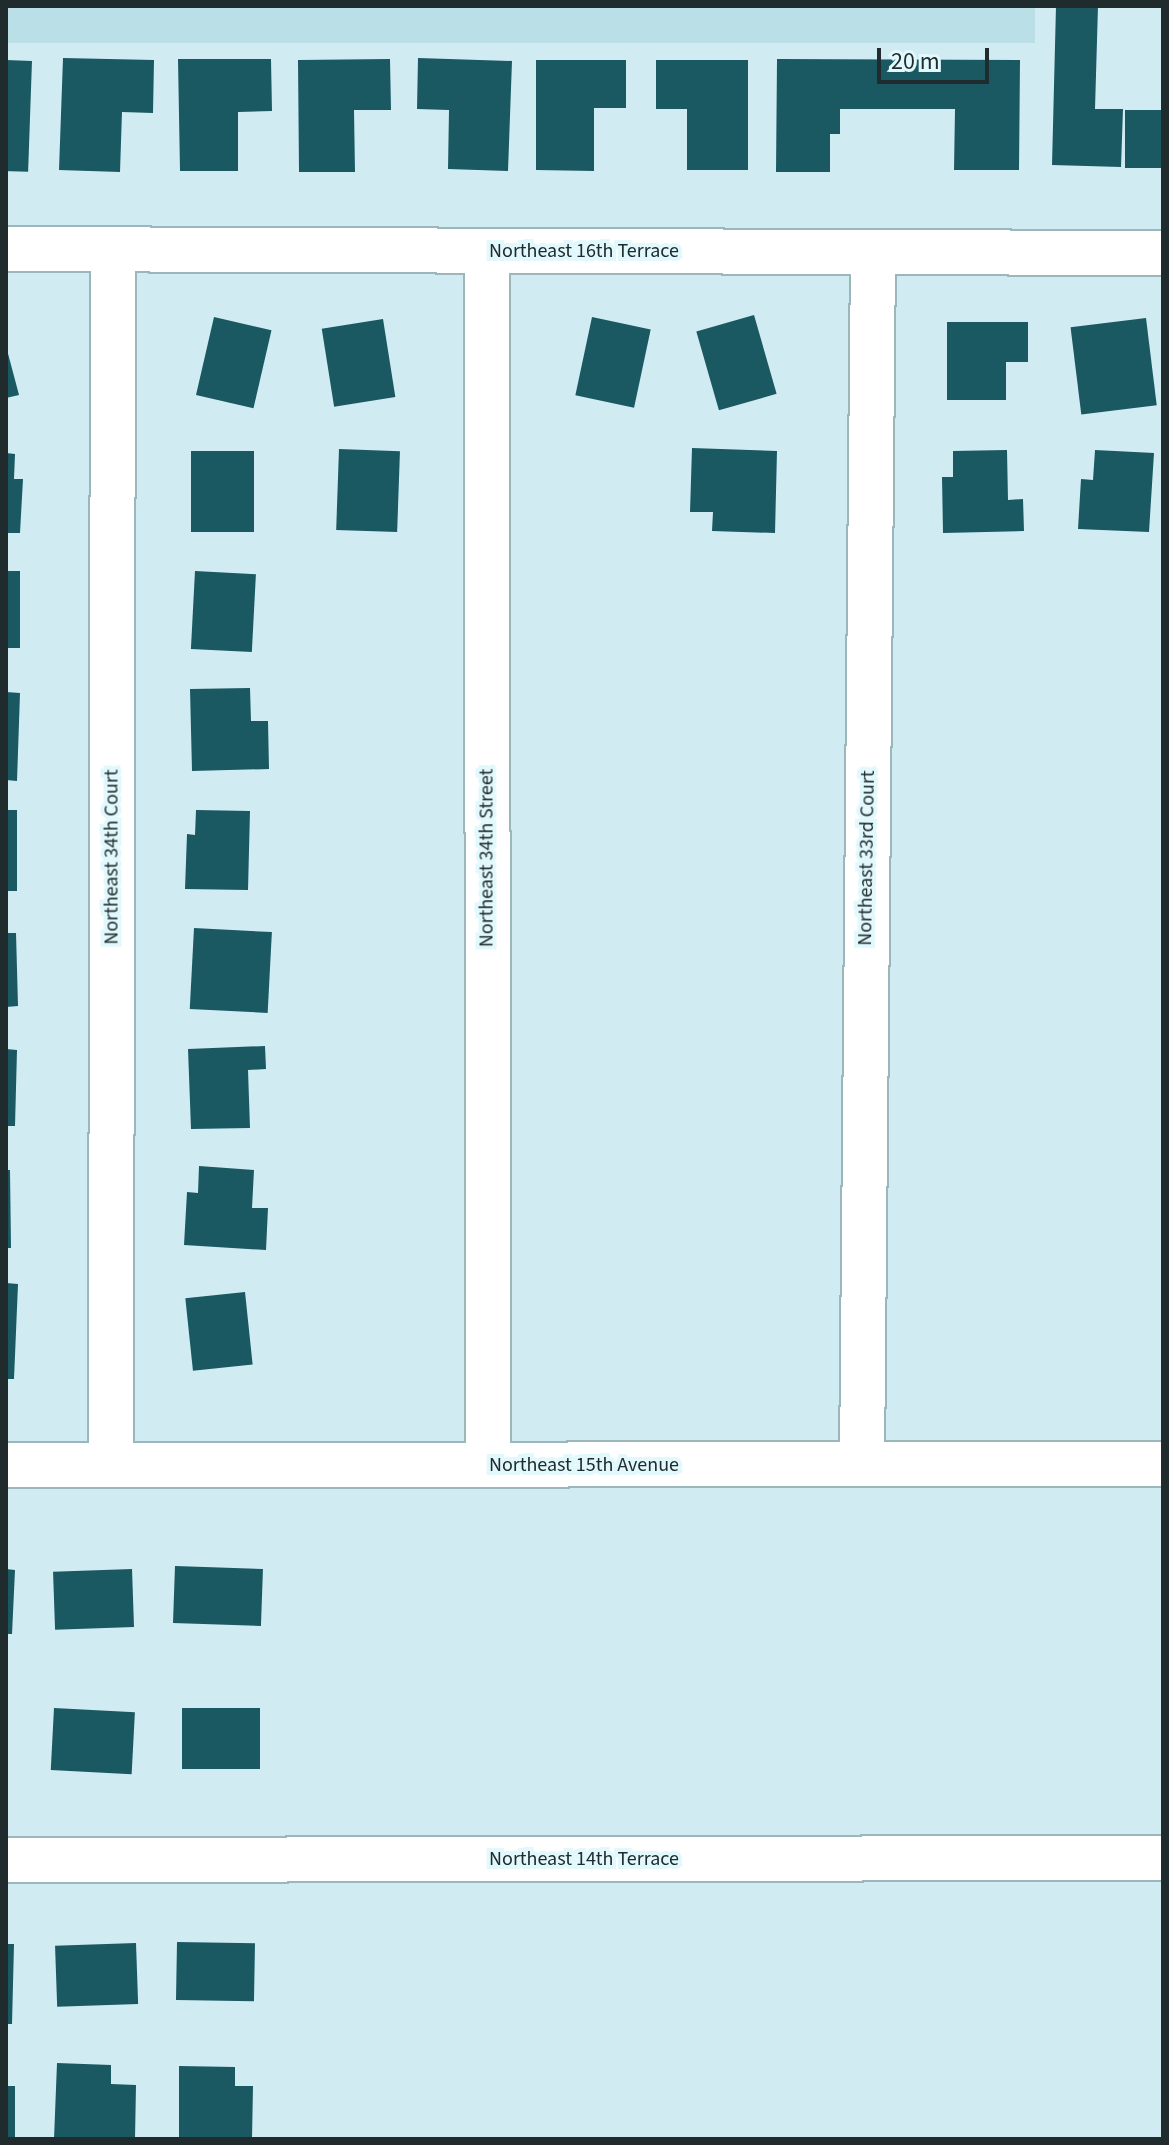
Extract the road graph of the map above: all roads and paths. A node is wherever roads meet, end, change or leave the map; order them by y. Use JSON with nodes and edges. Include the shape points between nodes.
{"nodes":[{"id":1,"x":6,"y":249,"type":"edge"},
{"id":2,"x":113,"y":249,"type":"junction"},
{"id":3,"x":487,"y":251,"type":"junction"},
{"id":4,"x":873,"y":252,"type":"junction"},
{"id":5,"x":1163,"y":253,"type":"edge"},
{"id":6,"x":862,"y":1464,"type":"junction"},
{"id":7,"x":1163,"y":1464,"type":"edge"},
{"id":8,"x":6,"y":1465,"type":"edge"},
{"id":9,"x":111,"y":1465,"type":"junction"},
{"id":10,"x":488,"y":1465,"type":"junction"},
{"id":11,"x":1163,"y":1858,"type":"edge"},
{"id":12,"x":6,"y":1860,"type":"edge"}],
"edges":[{"from":1,"to":2,"type":"street","name":"Northeast 16th Terrace"},
{"from":2,"to":3,"type":"street","name":"Northeast 16th Terrace"},
{"from":2,"to":9,"type":"street","name":"Northeast 34th Court"},
{"from":3,"to":4,"type":"street","name":"Northeast 16th Terrace"},
{"from":3,"to":10,"type":"street","name":"Northeast 34th Street"},
{"from":4,"to":5,"type":"street","name":"Northeast 16th Terrace"},
{"from":4,"to":6,"type":"street","name":"Northeast 33rd Court"},
{"from":6,"to":7,"type":"street","name":"Northeast 15th Avenue"},
{"from":6,"to":10,"type":"street","name":"Northeast 15th Avenue"},
{"from":8,"to":9,"type":"street","name":"Northeast 15th Avenue"},
{"from":9,"to":10,"type":"street","name":"Northeast 15th Avenue"},
{"from":11,"to":12,"type":"street","name":"Northeast 14th Terrace"}]}
